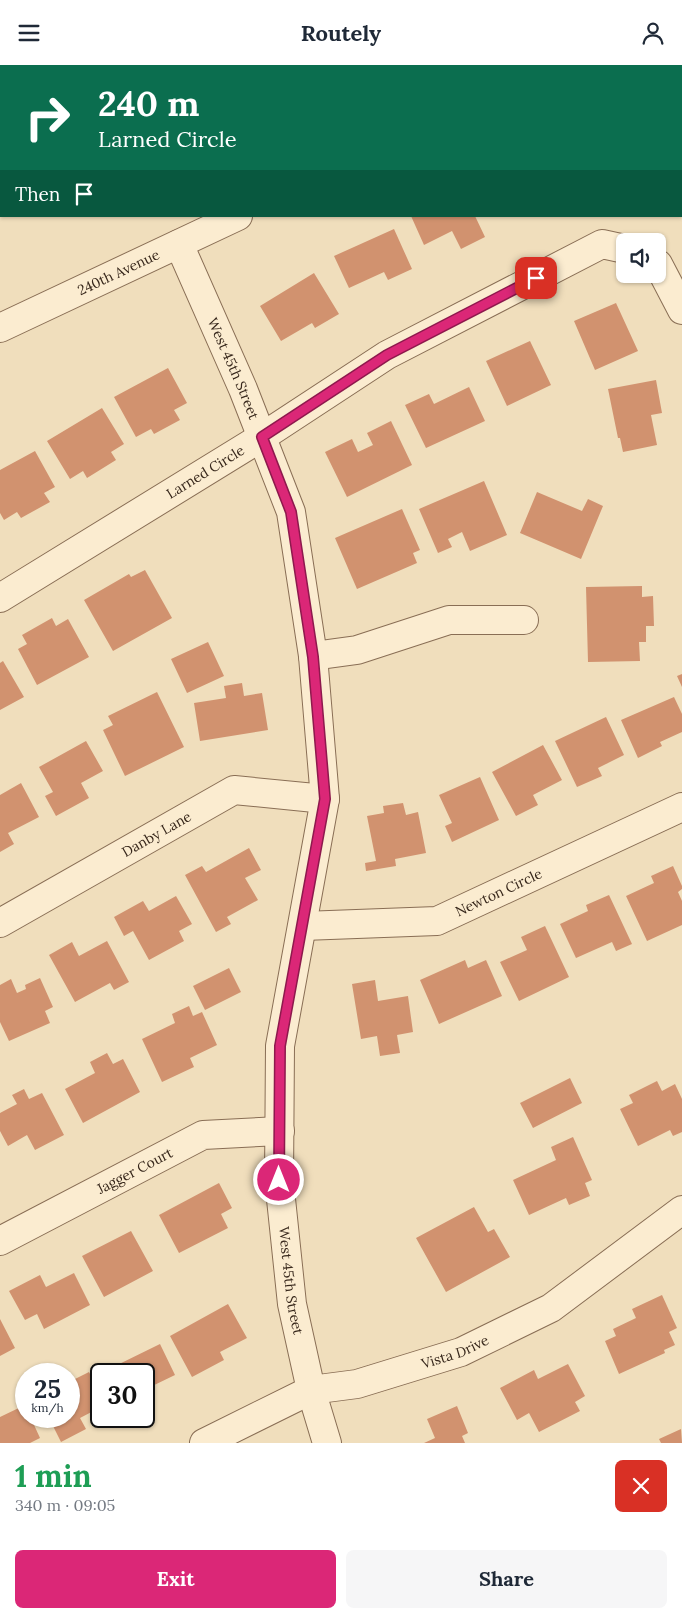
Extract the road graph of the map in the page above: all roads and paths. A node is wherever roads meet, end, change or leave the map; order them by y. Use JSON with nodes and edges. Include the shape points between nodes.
{"nodes":[{"id":1,"x":236,"y":217,"type":"edge"},
{"id":2,"x":180,"y":244,"type":"junction"},
{"id":3,"x":616,"y":247,"type":"edge"},
{"id":4,"x":666,"y":279,"type":"edge"},
{"id":5,"x":682,"y":310,"type":"edge"},
{"id":6,"x":0,"y":329,"type":"edge"},
{"id":7,"x":262,"y":437,"type":"junction"},
{"id":8,"x":0,"y":597,"type":"edge"},
{"id":9,"x":524,"y":620,"type":"dead end"},
{"id":10,"x":313,"y":657,"type":"junction"},
{"id":11,"x":325,"y":799,"type":"junction"},
{"id":12,"x":682,"y":807,"type":"edge"},
{"id":13,"x":0,"y":923,"type":"edge"},
{"id":14,"x":303,"y":926,"type":"junction"},
{"id":15,"x":280,"y":1131,"type":"junction"},
{"id":16,"x":682,"y":1210,"type":"edge"},
{"id":17,"x":0,"y":1241,"type":"edge"},
{"id":18,"x":311,"y":1390,"type":"junction"},
{"id":19,"x":204,"y":1443,"type":"edge"},
{"id":20,"x":327,"y":1443,"type":"edge"}],
"edges":[{"from":1,"to":2,"type":"street","name":"240th Avenue"},
{"from":2,"to":6,"type":"street","name":"240th Avenue"},
{"from":2,"to":7,"type":"street","name":"West 45th Street"},
{"from":3,"to":7,"type":"street","name":"Larned Circle","via":[[602,244],[387,355]]},
{"from":4,"to":5,"type":"street"},
{"from":7,"to":8,"type":"street","name":"Larned Circle"},
{"from":7,"to":10,"type":"street","name":"West 45th Street","via":[[291,512]]},
{"from":9,"to":10,"type":"street","via":[[449,620],[357,650]]},
{"from":10,"to":11,"type":"street","name":"West 45th Street"},
{"from":11,"to":13,"type":"street","name":"Danby Lane","via":[[234,790]]},
{"from":11,"to":14,"type":"street","name":"West 45th Street"},
{"from":12,"to":14,"type":"street","name":"Newton Circle","via":[[437,921]]},
{"from":14,"to":15,"type":"street","name":"West 45th Street","via":[[280,1046]]},
{"from":15,"to":17,"type":"street","name":"Jagger Court","via":[[203,1135]]},
{"from":15,"to":18,"type":"street","name":"West 45th Street","via":[[279,1180],[292,1304]]},
{"from":16,"to":18,"type":"street","name":"Vista Drive","via":[[552,1308],[470,1348],[358,1384]]},
{"from":18,"to":19,"type":"street","name":"Vista Drive"},
{"from":18,"to":20,"type":"street","name":"West 45th Street"}]}
